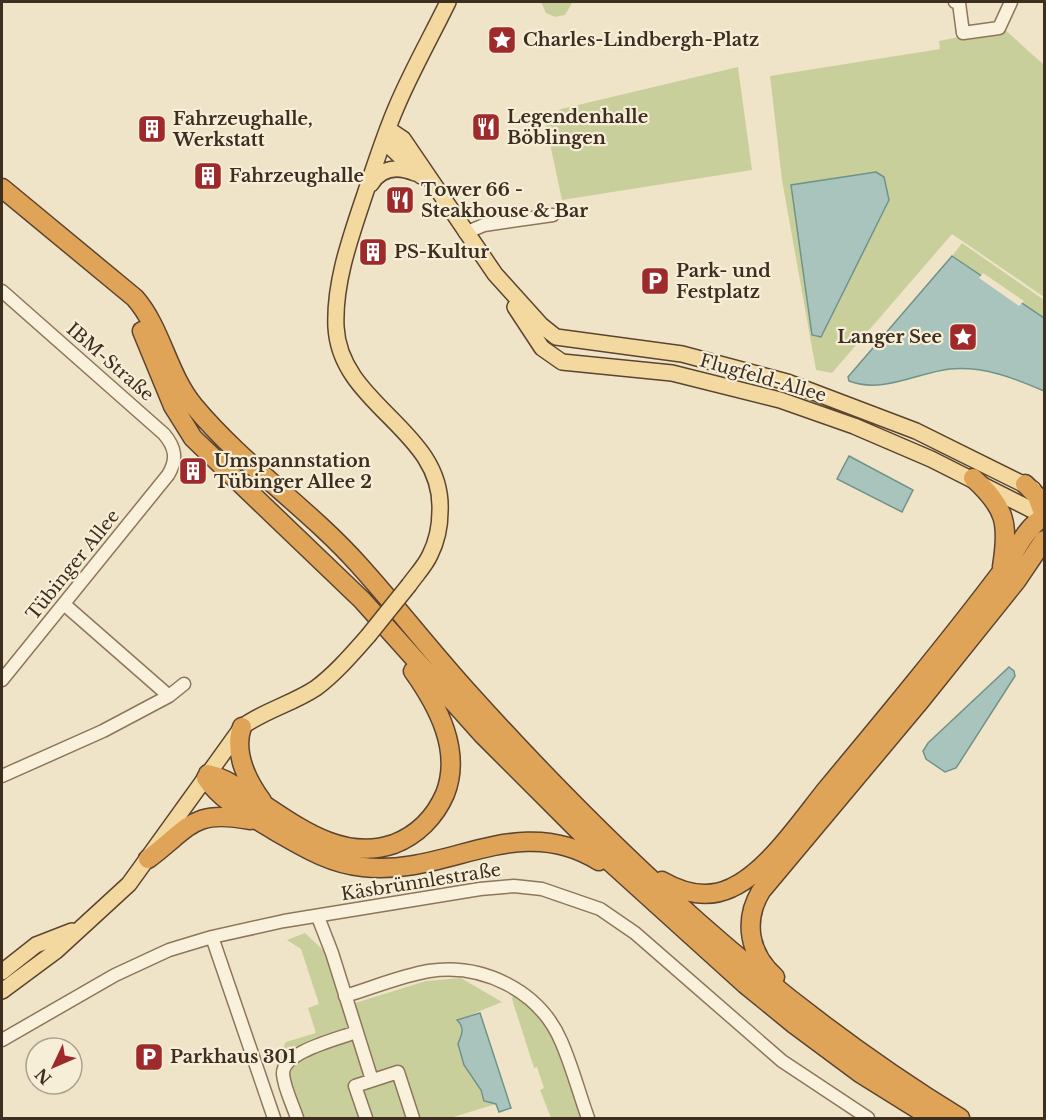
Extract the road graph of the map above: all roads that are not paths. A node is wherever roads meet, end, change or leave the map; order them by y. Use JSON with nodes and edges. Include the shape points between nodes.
{"nodes":[{"id":1,"x":446,"y":2,"type":"edge"},
{"id":2,"x":955,"y":2,"type":"edge"},
{"id":3,"x":1011,"y":2,"type":"edge"},
{"id":4,"x":386,"y":135,"type":"junction"},
{"id":5,"x":419,"y":175,"type":"junction"},
{"id":6,"x":2,"y":188,"type":"edge"},
{"id":7,"x":436,"y":189,"type":"junction"},
{"id":8,"x":365,"y":195,"type":"junction"},
{"id":9,"x":2,"y":202,"type":"edge"},
{"id":10,"x":553,"y":215,"type":"dead end"},
{"id":11,"x":465,"y":233,"type":"junction"},
{"id":12,"x":495,"y":274,"type":"junction"},
{"id":13,"x":2,"y":291,"type":"edge"},
{"id":14,"x":171,"y":471,"type":"joint"},
{"id":15,"x":973,"y":478,"type":"junction"},
{"id":16,"x":1025,"y":484,"type":"junction"},
{"id":17,"x":1044,"y":496,"type":"edge"},
{"id":18,"x":1044,"y":516,"type":"edge"},
{"id":19,"x":1044,"y":540,"type":"edge"},
{"id":20,"x":1044,"y":563,"type":"edge"},
{"id":21,"x":1001,"y":572,"type":"junction"},
{"id":22,"x":362,"y":600,"type":"junction"},
{"id":23,"x":65,"y":605,"type":"junction"},
{"id":24,"x":2,"y":680,"type":"edge"},
{"id":25,"x":184,"y":684,"type":"dead end"},
{"id":26,"x":169,"y":696,"type":"junction"},
{"id":27,"x":920,"y":701,"type":"junction"},
{"id":28,"x":242,"y":727,"type":"junction"},
{"id":29,"x":2,"y":776,"type":"edge"},
{"id":30,"x":207,"y":776,"type":"junction"},
{"id":31,"x":262,"y":813,"type":"junction"},
{"id":32,"x":148,"y":859,"type":"junction"},
{"id":33,"x":635,"y":864,"type":"junction"},
{"id":34,"x":651,"y":900,"type":"junction"},
{"id":35,"x":318,"y":917,"type":"junction"},
{"id":36,"x":92,"y":918,"type":"junction"},
{"id":37,"x":212,"y":937,"type":"junction"},
{"id":38,"x":2,"y":972,"type":"edge"},
{"id":39,"x":2,"y":991,"type":"edge"},
{"id":40,"x":345,"y":996,"type":"junction"},
{"id":41,"x":356,"y":1032,"type":"junction"},
{"id":42,"x":2,"y":1040,"type":"edge"},
{"id":43,"x":865,"y":1058,"type":"junction"},
{"id":44,"x":372,"y":1080,"type":"junction"},
{"id":45,"x":274,"y":1119,"type":"edge"},
{"id":46,"x":297,"y":1119,"type":"edge"},
{"id":47,"x":366,"y":1119,"type":"edge"},
{"id":48,"x":413,"y":1119,"type":"edge"},
{"id":49,"x":588,"y":1119,"type":"edge"},
{"id":50,"x":868,"y":1119,"type":"edge"},
{"id":51,"x":932,"y":1119,"type":"edge"},
{"id":52,"x":960,"y":1119,"type":"edge"}],
"edges":[{"from":1,"to":4,"type":"main road"},
{"from":2,"to":3,"type":"street","via":[[963,33],[999,28]]},
{"from":4,"to":5,"type":"main road","name":"Flugfeld-Allee"},
{"from":4,"to":7,"type":"main road","name":"Flugfeld-Allee","via":[[403,140]]},
{"from":4,"to":8,"type":"main road"},
{"from":5,"to":7,"type":"main road","name":"Flugfeld-Allee"},
{"from":5,"to":8,"type":"main road","via":[[405,169],[387,170],[375,178]]},
{"from":6,"to":33,"type":"highway","via":[[135,298],[147,314],[181,387],[215,430],[358,564],[469,693]]},
{"from":7,"to":11,"type":"main road","name":"Flugfeld-Allee"},
{"from":8,"to":28,"type":"main road","bridge":true,"via":[[345,260],[336,323],[343,359],[376,404],[417,444],[431,464],[440,488],[436,540],[430,556],[409,585],[338,670],[315,688]]},
{"from":9,"to":22,"type":"highway","via":[[123,299],[138,320],[168,395],[194,438]]},
{"from":10,"to":11,"type":"street","via":[[484,225]]},
{"from":11,"to":12,"type":"main road","name":"Flugfeld-Allee"},
{"from":12,"to":15,"type":"main road","name":"Flugfeld-Allee","via":[[538,343],[562,362],[659,370],[780,400]]},
{"from":12,"to":16,"type":"main road","name":"Flugfeld-Allee","via":[[556,337],[682,354],[787,382],[916,431]]},
{"from":13,"to":14,"type":"street","name":"IBM-Straße","via":[[164,434],[174,449]]},
{"from":14,"to":23,"type":"street","name":"Tübinger Allee"},
{"from":15,"to":18,"type":"main road","name":"Flugfeld-Allee"},
{"from":15,"to":21,"type":"highway","via":[[997,504],[1005,524]]},
{"from":16,"to":17,"type":"main road","name":"Flugfeld-Allee"},
{"from":16,"to":18,"type":"highway","via":[[1037,496]]},
{"from":18,"to":21,"type":"highway"},
{"from":19,"to":27,"type":"highway","via":[[1017,580]]},
{"from":20,"to":27,"type":"highway"},
{"from":21,"to":33,"type":"highway","via":[[862,747],[752,874],[722,892],[699,893],[678,890]]},
{"from":22,"to":31,"type":"highway","via":[[368,615],[423,685],[444,727],[451,764],[446,792],[414,834],[390,845],[368,849],[332,844]]},
{"from":22,"to":34,"type":"highway","via":[[536,791]]},
{"from":23,"to":24,"type":"street","name":"Tübinger Allee"},
{"from":23,"to":26,"type":"street"},
{"from":25,"to":26,"type":"street"},
{"from":26,"to":29,"type":"street","via":[[103,731]]},
{"from":27,"to":43,"type":"highway","via":[[768,880],[752,913],[751,941],[765,967]]},
{"from":28,"to":30,"type":"main road"},
{"from":28,"to":31,"type":"highway","via":[[239,743],[243,768]]},
{"from":30,"to":31,"type":"highway","via":[[225,780]]},
{"from":30,"to":32,"type":"main road"},
{"from":31,"to":32,"type":"highway","via":[[202,817]]},
{"from":31,"to":34,"type":"highway","via":[[319,855],[362,867],[415,865],[510,842],[563,844],[608,866]]},
{"from":32,"to":36,"type":"main road","via":[[129,884]]},
{"from":33,"to":43,"type":"highway","via":[[755,972]]},
{"from":34,"to":51,"type":"highway","via":[[794,1024]]},
{"from":35,"to":37,"type":"street","name":"Käsbrünnlestraße"},
{"from":35,"to":40,"type":"street"},
{"from":35,"to":50,"type":"street","name":"Käsbrünnlestraße","via":[[480,889],[514,886],[565,895],[600,909],[635,933],[782,1061]]},
{"from":36,"to":38,"type":"main road","via":[[70,932],[36,945]]},
{"from":36,"to":39,"type":"main road"},
{"from":37,"to":42,"type":"street","name":"Käsbrünnlestraße","via":[[169,950],[115,975]]},
{"from":37,"to":45,"type":"street"},
{"from":40,"to":41,"type":"street"},
{"from":40,"to":49,"type":"street","via":[[430,971],[482,974],[510,985],[525,994],[561,1040]]},
{"from":41,"to":44,"type":"street"},
{"from":41,"to":46,"type":"street","via":[[296,1054],[286,1064],[283,1076]]},
{"from":43,"to":52,"type":"highway"},
{"from":44,"to":47,"type":"street","via":[[355,1086]]},
{"from":44,"to":48,"type":"street","via":[[398,1072]]}]}
